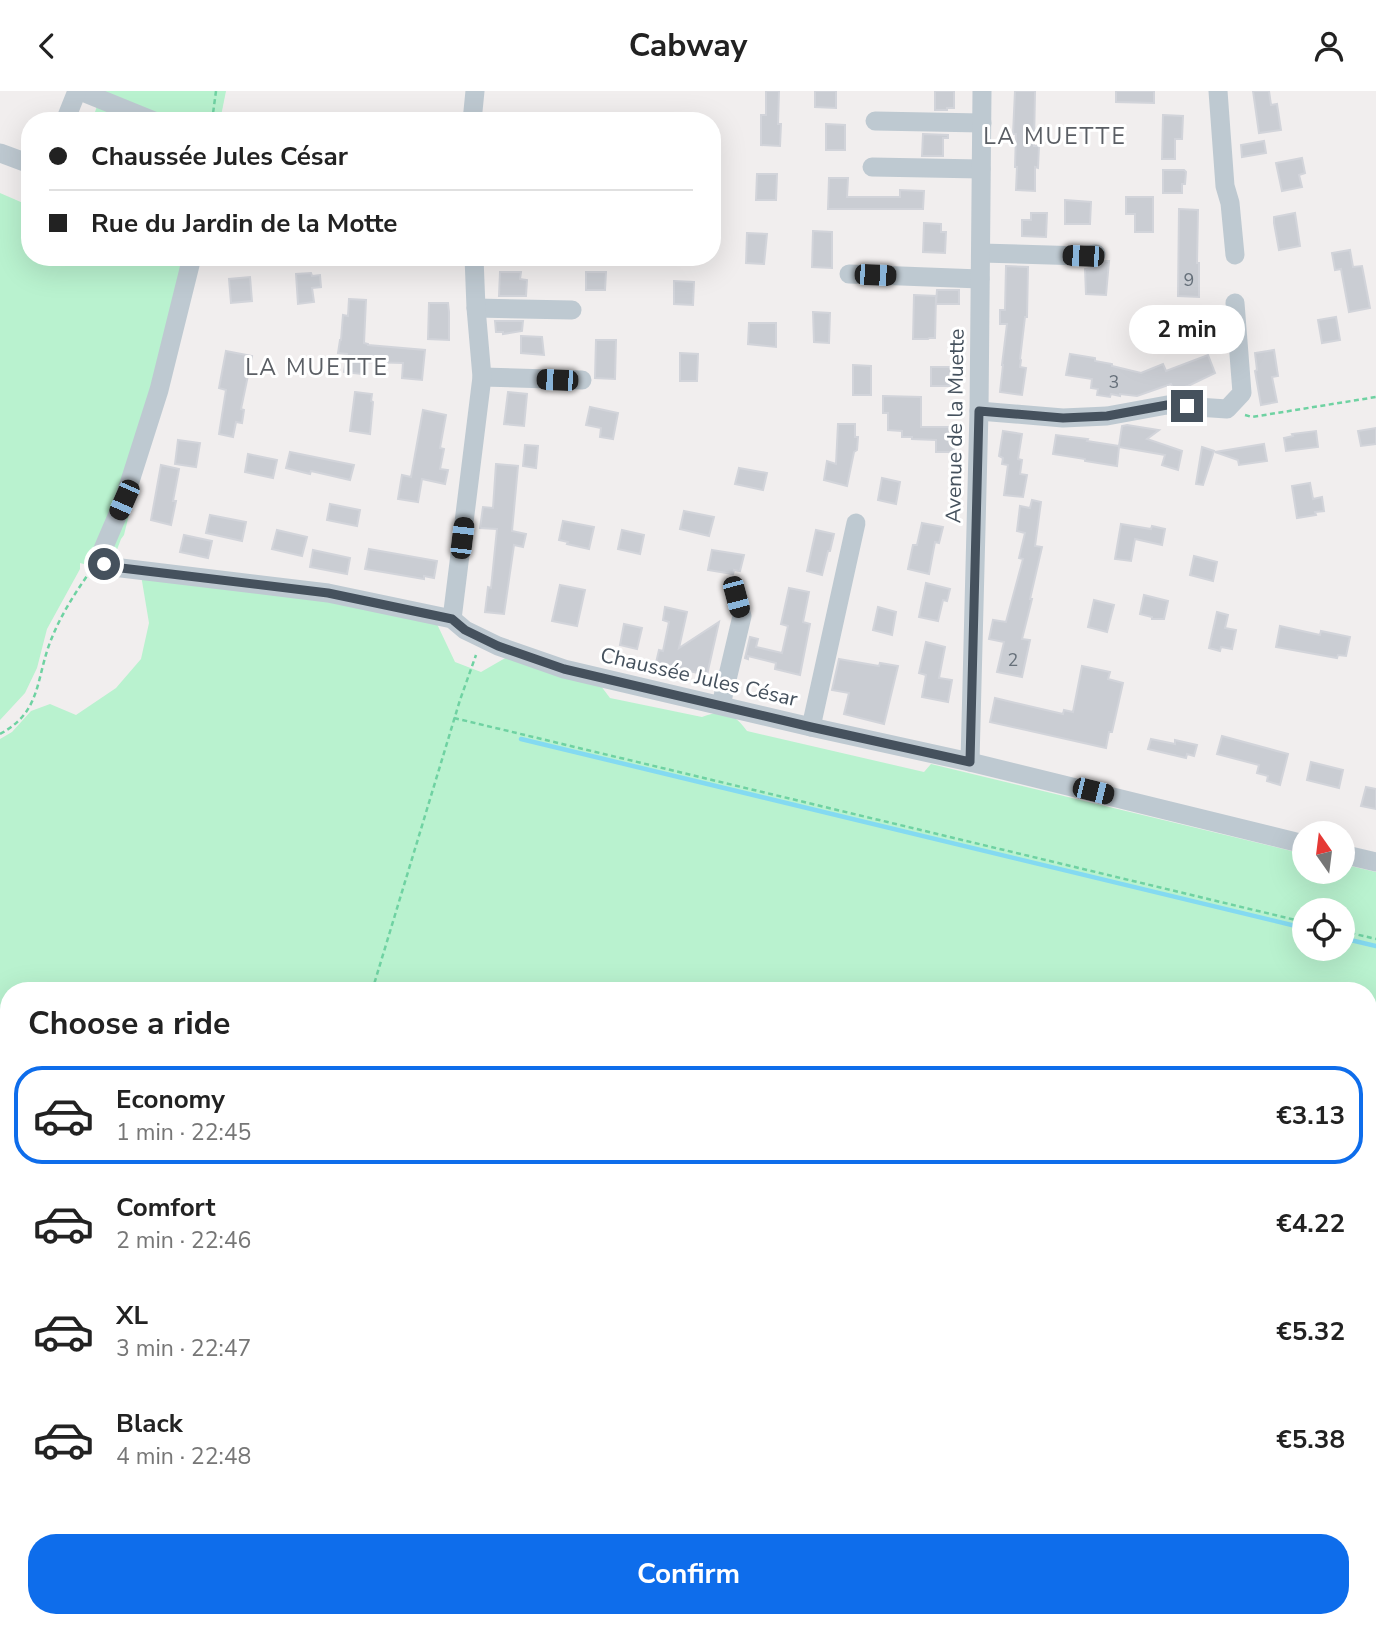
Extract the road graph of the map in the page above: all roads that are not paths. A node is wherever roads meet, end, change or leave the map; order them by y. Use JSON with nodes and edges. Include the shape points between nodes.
{"nodes":[{"id":1,"x":475,"y":91,"type":"edge"},
{"id":2,"x":982,"y":91,"type":"edge"},
{"id":3,"x":1218,"y":91,"type":"edge"},
{"id":4,"x":85,"y":92,"type":"edge"},
{"id":5,"x":71,"y":112,"type":"edge"},
{"id":6,"x":133,"y":112,"type":"edge"},
{"id":7,"x":473,"y":112,"type":"edge"},
{"id":8,"x":876,"y":121,"type":"dead end"},
{"id":9,"x":982,"y":123,"type":"junction"},
{"id":10,"x":0,"y":153,"type":"edge"},
{"id":11,"x":21,"y":161,"type":"edge"},
{"id":12,"x":872,"y":167,"type":"dead end"},
{"id":13,"x":981,"y":169,"type":"junction"},
{"id":14,"x":981,"y":253,"type":"junction"},
{"id":15,"x":1096,"y":254,"type":"dead end"},
{"id":16,"x":1235,"y":255,"type":"dead end"},
{"id":17,"x":190,"y":266,"type":"edge"},
{"id":18,"x":474,"y":266,"type":"edge"},
{"id":19,"x":849,"y":274,"type":"dead end"},
{"id":20,"x":980,"y":279,"type":"junction"},
{"id":21,"x":1235,"y":303,"type":"dead end"},
{"id":22,"x":476,"y":308,"type":"junction"},
{"id":23,"x":572,"y":310,"type":"dead end"},
{"id":24,"x":482,"y":377,"type":"junction"},
{"id":25,"x":582,"y":380,"type":"dead end"},
{"id":26,"x":979,"y":411,"type":"junction"},
{"id":27,"x":856,"y":523,"type":"dead end"},
{"id":28,"x":736,"y":597,"type":"dead end"},
{"id":29,"x":452,"y":619,"type":"junction"},
{"id":30,"x":721,"y":705,"type":"junction"},
{"id":31,"x":811,"y":727,"type":"junction"},
{"id":32,"x":970,"y":762,"type":"junction"},
{"id":33,"x":1292,"y":841,"type":"edge"},
{"id":34,"x":1355,"y":857,"type":"edge"},
{"id":35,"x":1376,"y":862,"type":"edge"}],
"edges":[{"from":1,"to":7,"type":"street"},
{"from":2,"to":9,"type":"street","name":"Avenue de la Muette"},
{"from":3,"to":16,"type":"street"},
{"from":4,"to":5,"type":"street"},
{"from":4,"to":6,"type":"street"},
{"from":8,"to":9,"type":"street"},
{"from":9,"to":13,"type":"street","name":"Avenue de la Muette"},
{"from":10,"to":11,"type":"street"},
{"from":12,"to":13,"type":"street"},
{"from":13,"to":14,"type":"street","name":"Avenue de la Muette"},
{"from":14,"to":15,"type":"street"},
{"from":14,"to":20,"type":"street","name":"Avenue de la Muette"},
{"from":17,"to":29,"type":"street","name":"Chaussée Jules César","via":[[159,390],[104,555],[113,567],[328,593]]},
{"from":18,"to":22,"type":"street"},
{"from":19,"to":20,"type":"street"},
{"from":20,"to":26,"type":"street","name":"Avenue de la Muette"},
{"from":21,"to":26,"type":"street","via":[[1242,393],[1227,409],[1167,405],[1063,418]]},
{"from":22,"to":23,"type":"street"},
{"from":22,"to":24,"type":"street"},
{"from":24,"to":25,"type":"street"},
{"from":24,"to":29,"type":"street"},
{"from":26,"to":32,"type":"street","name":"Avenue de la Muette"},
{"from":27,"to":31,"type":"street"},
{"from":28,"to":30,"type":"street","via":[[741,616]]},
{"from":29,"to":30,"type":"street","name":"Chaussée Jules César","via":[[482,639],[564,669]]},
{"from":30,"to":31,"type":"street","name":"Chaussée Jules César"},
{"from":31,"to":32,"type":"street","name":"Chaussée Jules César"},
{"from":32,"to":33,"type":"street","name":"Chaussée Jules César"},
{"from":34,"to":35,"type":"street"}]}
